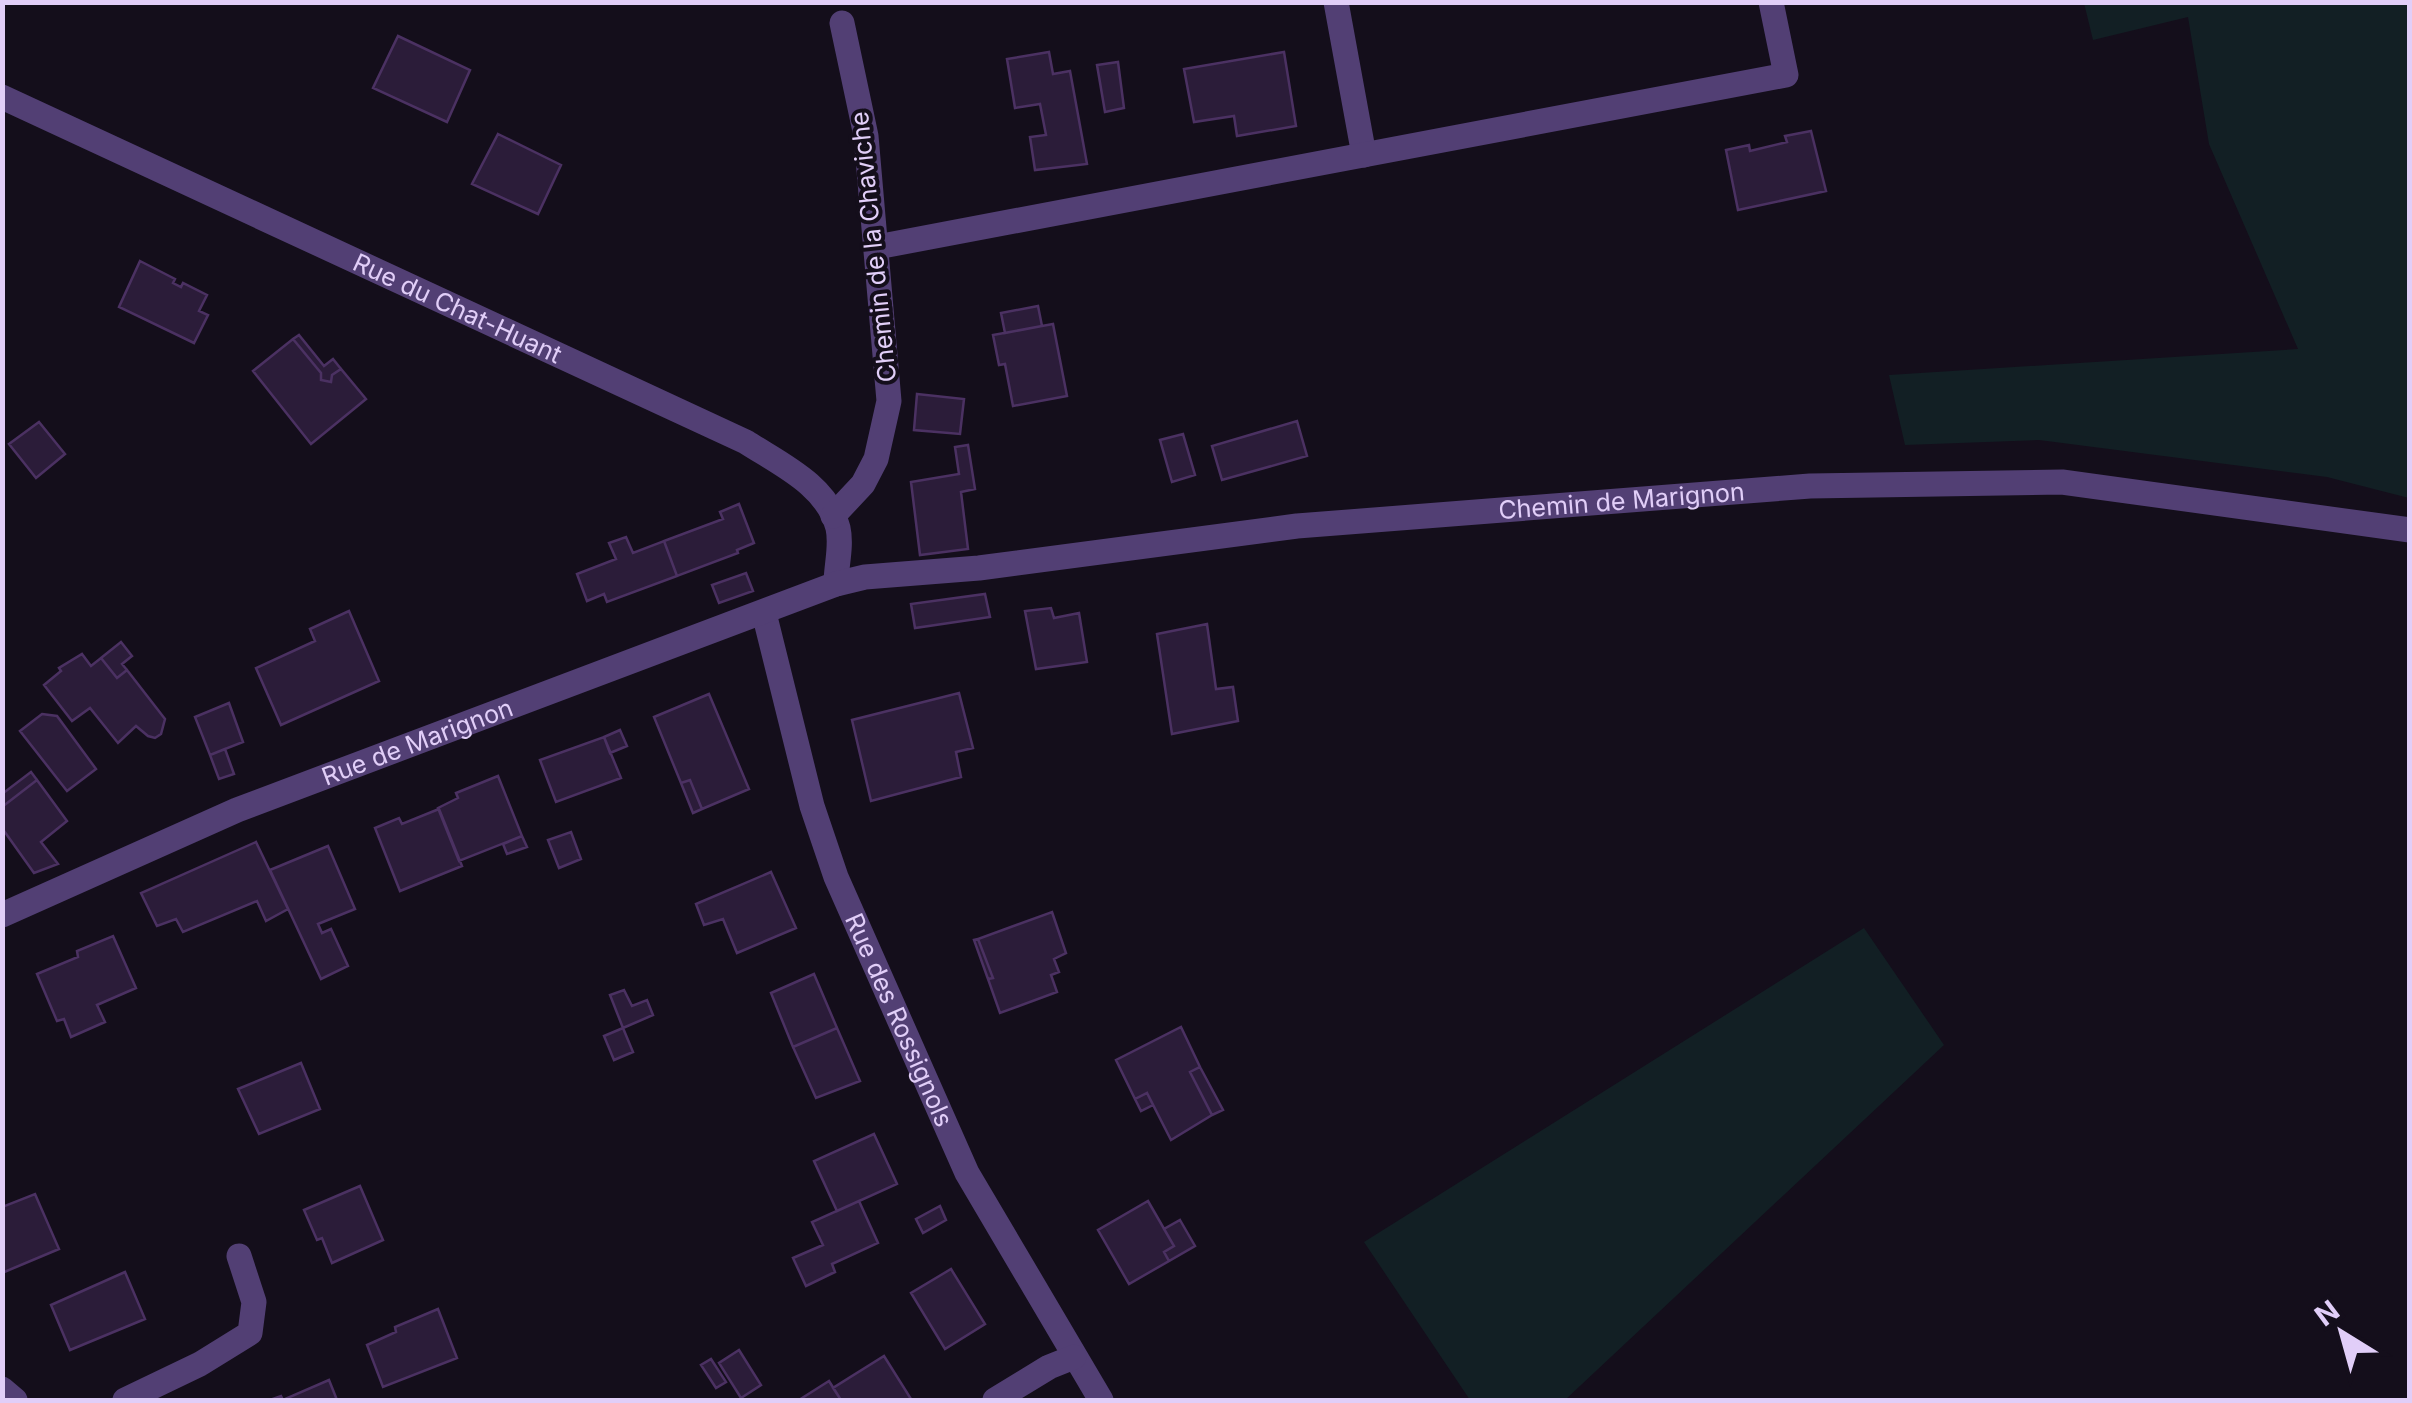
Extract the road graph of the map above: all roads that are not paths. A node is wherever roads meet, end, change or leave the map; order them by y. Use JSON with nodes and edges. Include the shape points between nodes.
{"nodes":[{"id":1,"x":1336,"y":2,"type":"edge"},
{"id":2,"x":1771,"y":2,"type":"edge"},
{"id":3,"x":842,"y":24,"type":"dead end"},
{"id":4,"x":2,"y":97,"type":"edge"},
{"id":5,"x":1364,"y":155,"type":"junction"},
{"id":6,"x":876,"y":246,"type":"junction"},
{"id":7,"x":833,"y":516,"type":"junction"},
{"id":8,"x":2410,"y":530,"type":"edge"},
{"id":9,"x":836,"y":584,"type":"junction"},
{"id":10,"x":764,"y":613,"type":"junction"},
{"id":11,"x":2,"y":915,"type":"edge"},
{"id":12,"x":239,"y":1256,"type":"dead end"},
{"id":13,"x":1074,"y":1357,"type":"junction"},
{"id":14,"x":2,"y":1389,"type":"edge"},
{"id":15,"x":16,"y":1400,"type":"edge"},
{"id":16,"x":126,"y":1400,"type":"edge"},
{"id":17,"x":995,"y":1400,"type":"edge"},
{"id":18,"x":1101,"y":1400,"type":"edge"}],
"edges":[{"from":1,"to":5,"type":"street"},
{"from":2,"to":5,"type":"street","via":[[1786,74]]},
{"from":3,"to":6,"type":"street","name":"Chemin de la Chaviche","via":[[866,136]]},
{"from":4,"to":7,"type":"street","name":"Rue du Chat-Huant","via":[[746,442],[805,479]]},
{"from":5,"to":6,"type":"street"},
{"from":6,"to":7,"type":"street","name":"Chemin de la Chaviche","via":[[889,401],[864,484]]},
{"from":7,"to":9,"type":"street","via":[[840,550]]},
{"from":8,"to":9,"type":"street","name":"Chemin de Marignon","via":[[2062,482],[1810,486],[1298,526]]},
{"from":9,"to":10,"type":"street","name":"Rue de Marignon"},
{"from":10,"to":11,"type":"street","name":"Rue de Marignon","via":[[254,804]]},
{"from":10,"to":13,"type":"street","name":"Rue des Rossignols","via":[[836,877],[966,1173]]},
{"from":12,"to":16,"type":"street","via":[[254,1302],[250,1333]]},
{"from":13,"to":17,"type":"street"},
{"from":13,"to":18,"type":"street","name":"Rue des Rossignols"},
{"from":14,"to":15,"type":"street"}]}
